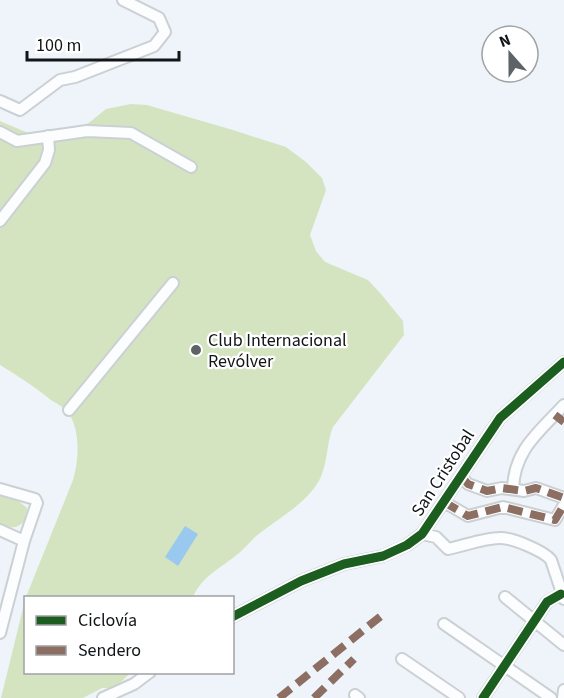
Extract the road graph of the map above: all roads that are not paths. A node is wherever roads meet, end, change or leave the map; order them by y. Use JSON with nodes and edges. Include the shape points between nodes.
{"nodes":[{"id":1,"x":123,"y":0,"type":"edge"},
{"id":2,"x":0,"y":101,"type":"edge"},
{"id":3,"x":0,"y":132,"type":"edge"},
{"id":4,"x":48,"y":136,"type":"junction"},
{"id":5,"x":191,"y":167,"type":"dead end"},
{"id":6,"x":0,"y":221,"type":"edge"},
{"id":7,"x":173,"y":282,"type":"dead end"},
{"id":8,"x":564,"y":362,"type":"edge"},
{"id":9,"x":564,"y":405,"type":"edge"},
{"id":10,"x":69,"y":410,"type":"dead end"},
{"id":11,"x":560,"y":418,"type":"edge"},
{"id":12,"x":462,"y":477,"type":"junction"},
{"id":13,"x":0,"y":489,"type":"edge"},
{"id":14,"x":513,"y":489,"type":"junction"},
{"id":15,"x":487,"y":491,"type":"junction"},
{"id":16,"x":564,"y":498,"type":"edge"},
{"id":17,"x":444,"y":502,"type":"junction"},
{"id":18,"x":564,"y":506,"type":"edge"},
{"id":19,"x":486,"y":513,"type":"junction"},
{"id":20,"x":0,"y":530,"type":"edge"},
{"id":21,"x":422,"y":534,"type":"junction"},
{"id":22,"x":24,"y":541,"type":"junction"},
{"id":23,"x":563,"y":596,"type":"edge"},
{"id":24,"x":505,"y":597,"type":"dead end"},
{"id":25,"x":234,"y":617,"type":"edge"},
{"id":26,"x":534,"y":619,"type":"junction"},
{"id":27,"x":444,"y":624,"type":"dead end"},
{"id":28,"x":0,"y":633,"type":"edge"},
{"id":29,"x":564,"y":645,"type":"edge"},
{"id":30,"x":402,"y":659,"type":"dead end"},
{"id":31,"x":505,"y":668,"type":"junction"},
{"id":32,"x":147,"y":674,"type":"edge"},
{"id":33,"x":564,"y":690,"type":"edge"},
{"id":34,"x":103,"y":698,"type":"edge"},
{"id":35,"x":459,"y":698,"type":"edge"},
{"id":36,"x":483,"y":698,"type":"edge"},
{"id":37,"x":551,"y":698,"type":"edge"},
{"id":38,"x":563,"y":698,"type":"edge"}],
"edges":[{"from":1,"to":2,"type":"street","via":[[159,18],[165,32],[154,46],[60,80],[20,110]]},
{"from":3,"to":4,"type":"street","via":[[17,141]]},
{"from":4,"to":5,"type":"street","via":[[87,131],[131,133]]},
{"from":4,"to":6,"type":"street","via":[[50,150],[45,163]]},
{"from":7,"to":10,"type":"street"},
{"from":8,"to":12,"type":"street","name":"San Cristobal","via":[[500,418]]},
{"from":9,"to":11,"type":"street"},
{"from":11,"to":14,"type":"street","via":[[526,445],[513,472]]},
{"from":12,"to":15,"type":"street","via":[[468,484]]},
{"from":12,"to":17,"type":"street","name":"San Cristobal"},
{"from":13,"to":22,"type":"street","via":[[35,499],[37,503]]},
{"from":14,"to":15,"type":"street"},
{"from":14,"to":16,"type":"street","via":[[536,488]]},
{"from":15,"to":19,"type":"street"},
{"from":17,"to":19,"type":"street","via":[[468,516]]},
{"from":17,"to":21,"type":"street","name":"San Cristobal"},
{"from":18,"to":19,"type":"street","via":[[555,520],[503,507]]},
{"from":20,"to":22,"type":"street"},
{"from":21,"to":23,"type":"street","name":"San Cristobal","via":[[436,537],[448,549],[500,537],[537,550],[551,560]]},
{"from":21,"to":25,"type":"street","name":"San Cristobal","via":[[383,556],[344,564],[301,581]]},
{"from":22,"to":28,"type":"street"},
{"from":23,"to":26,"type":"street","via":[[547,602]]},
{"from":24,"to":26,"type":"street"},
{"from":26,"to":29,"type":"street"},
{"from":26,"to":31,"type":"street"},
{"from":27,"to":31,"type":"street"},
{"from":30,"to":35,"type":"street"},
{"from":31,"to":36,"type":"street"},
{"from":31,"to":37,"type":"street"},
{"from":32,"to":34,"type":"street"},
{"from":33,"to":38,"type":"street"}]}
